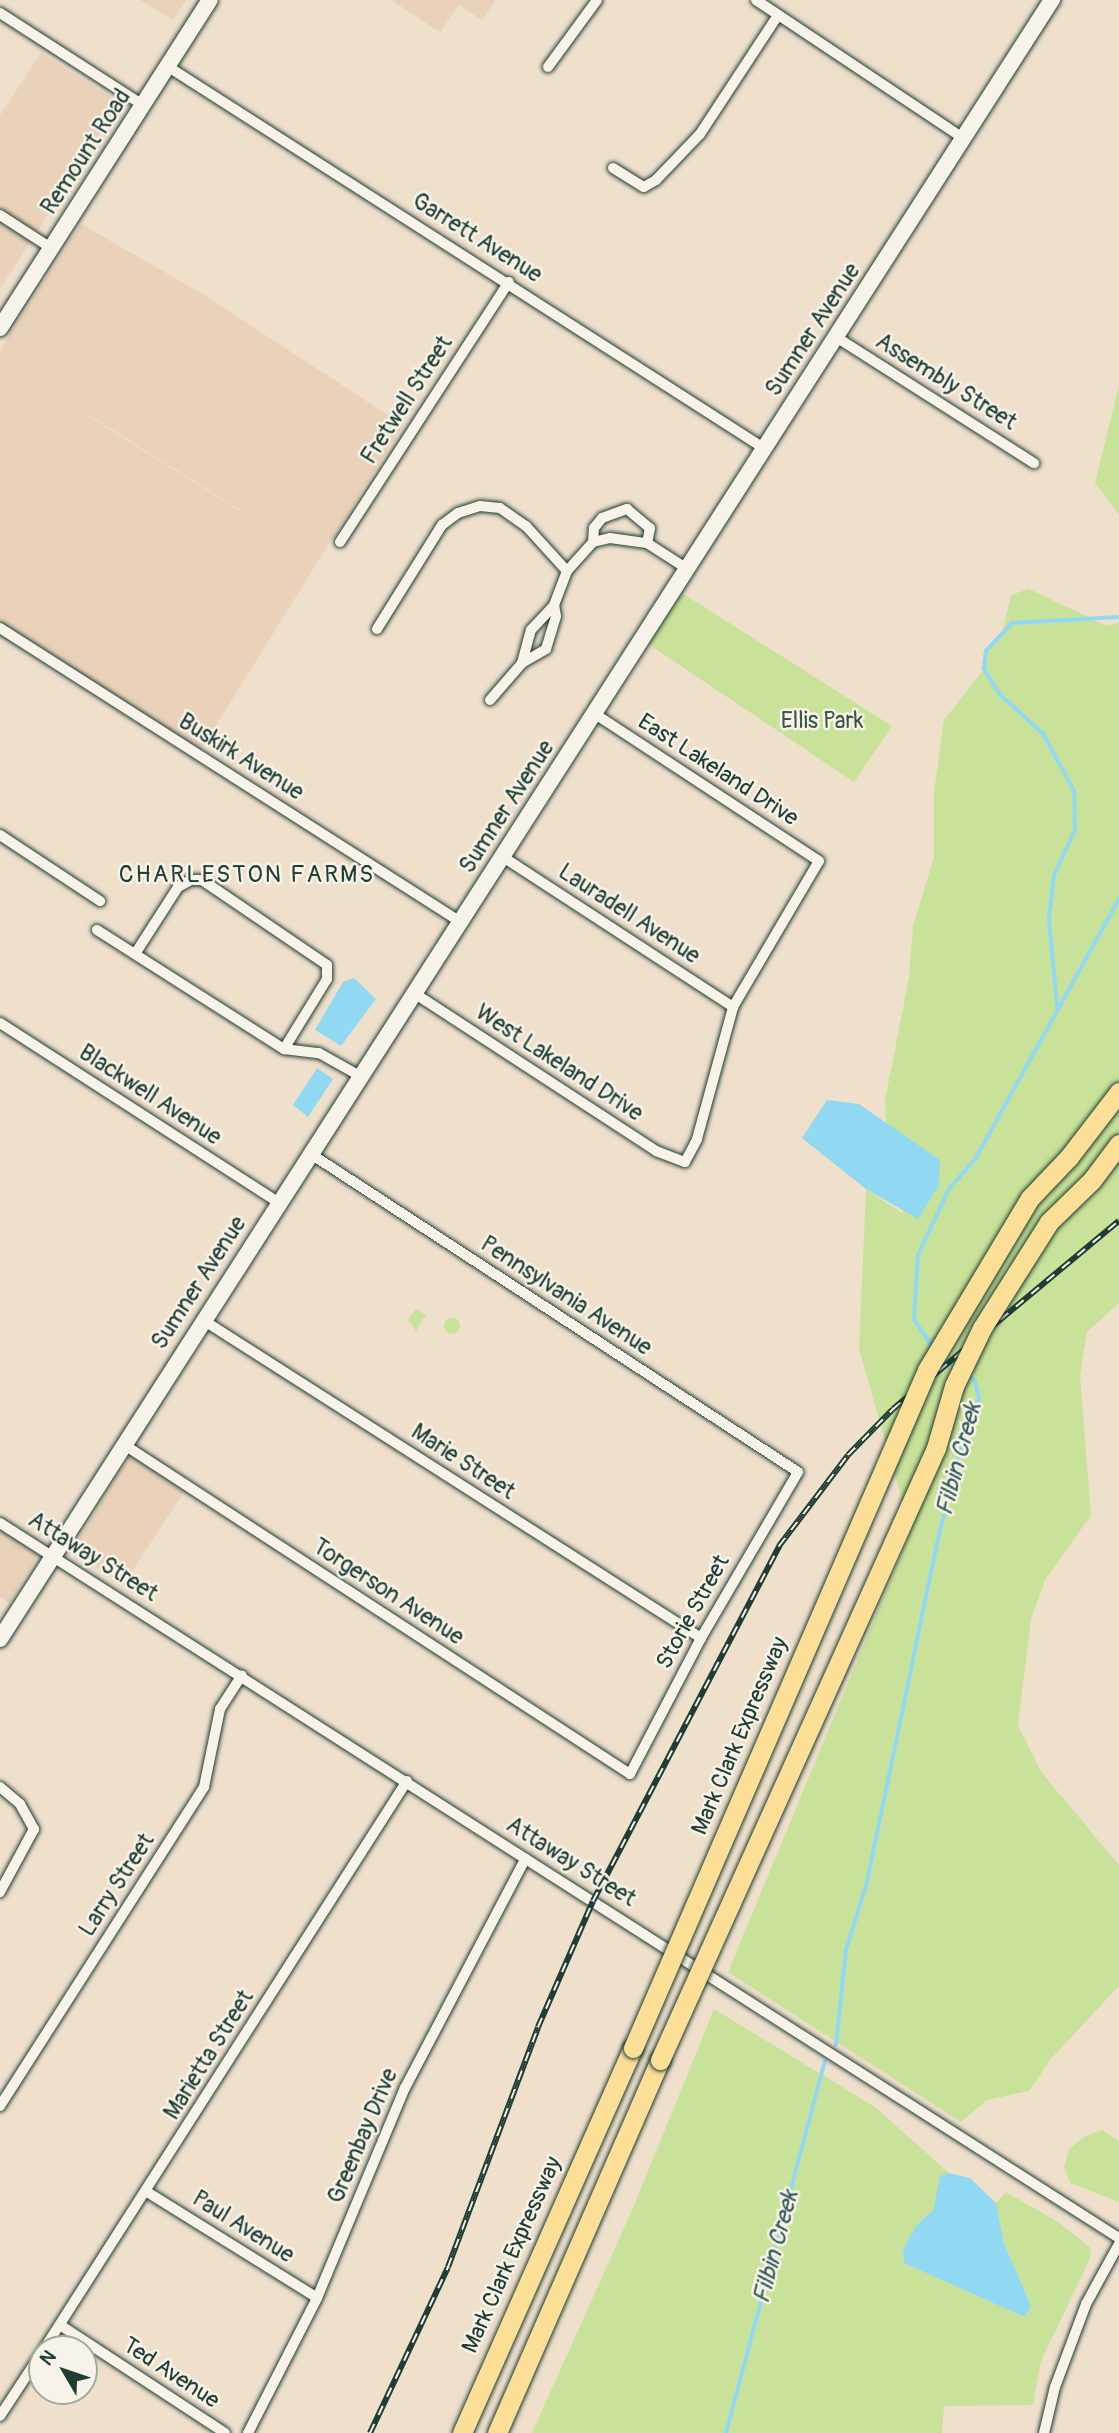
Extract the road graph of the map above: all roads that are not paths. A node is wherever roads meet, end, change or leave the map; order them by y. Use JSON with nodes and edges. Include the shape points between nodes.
{"nodes":[{"id":1,"x":210,"y":0,"type":"edge"},
{"id":2,"x":597,"y":0,"type":"edge"},
{"id":3,"x":756,"y":0,"type":"edge"},
{"id":4,"x":1052,"y":0,"type":"edge"},
{"id":5,"x":0,"y":13,"type":"edge"},
{"id":6,"x":777,"y":17,"type":"junction"},
{"id":7,"x":167,"y":66,"type":"junction"},
{"id":8,"x":548,"y":67,"type":"dead end"},
{"id":9,"x":143,"y":104,"type":"junction"},
{"id":10,"x":963,"y":138,"type":"junction"},
{"id":11,"x":613,"y":168,"type":"dead end"},
{"id":12,"x":0,"y":215,"type":"edge"},
{"id":13,"x":51,"y":248,"type":"junction"},
{"id":14,"x":509,"y":282,"type":"junction"},
{"id":15,"x":0,"y":328,"type":"edge"},
{"id":16,"x":836,"y":337,"type":"junction"},
{"id":17,"x":762,"y":447,"type":"junction"},
{"id":18,"x":1034,"y":463,"type":"dead end"},
{"id":19,"x":340,"y":541,"type":"dead end"},
{"id":20,"x":593,"y":542,"type":"junction"},
{"id":21,"x":647,"y":543,"type":"junction"},
{"id":22,"x":685,"y":568,"type":"junction"},
{"id":23,"x":567,"y":571,"type":"junction"},
{"id":24,"x":554,"y":605,"type":"junction"},
{"id":25,"x":0,"y":628,"type":"edge"},
{"id":26,"x":377,"y":629,"type":"dead end"},
{"id":27,"x":522,"y":663,"type":"junction"},
{"id":28,"x":491,"y":700,"type":"dead end"},
{"id":29,"x":594,"y":713,"type":"junction"},
{"id":30,"x":0,"y":835,"type":"edge"},
{"id":31,"x":503,"y":857,"type":"junction"},
{"id":32,"x":100,"y":901,"type":"dead end"},
{"id":33,"x":458,"y":921,"type":"junction"},
{"id":34,"x":97,"y":930,"type":"dead end"},
{"id":35,"x":135,"y":954,"type":"junction"},
{"id":36,"x":414,"y":993,"type":"junction"},
{"id":37,"x":733,"y":1007,"type":"junction"},
{"id":38,"x":0,"y":1023,"type":"edge"},
{"id":39,"x":284,"y":1049,"type":"junction"},
{"id":40,"x":360,"y":1076,"type":"junction"},
{"id":41,"x":1119,"y":1092,"type":"edge"},
{"id":42,"x":1119,"y":1144,"type":"edge"},
{"id":43,"x":311,"y":1154,"type":"junction"},
{"id":44,"x":278,"y":1202,"type":"junction"},
{"id":45,"x":203,"y":1320,"type":"junction"},
{"id":46,"x":123,"y":1444,"type":"junction"},
{"id":47,"x":798,"y":1472,"type":"joint"},
{"id":48,"x":0,"y":1523,"type":"edge"},
{"id":49,"x":53,"y":1556,"type":"junction"},
{"id":50,"x":701,"y":1638,"type":"junction"},
{"id":51,"x":0,"y":1639,"type":"edge"},
{"id":52,"x":242,"y":1675,"type":"junction"},
{"id":53,"x":630,"y":1774,"type":"joint"},
{"id":54,"x":407,"y":1781,"type":"junction"},
{"id":55,"x":0,"y":1787,"type":"edge"},
{"id":56,"x":525,"y":1859,"type":"junction"},
{"id":57,"x":0,"y":1892,"type":"edge"},
{"id":58,"x":0,"y":2106,"type":"edge"},
{"id":59,"x":147,"y":2192,"type":"junction"},
{"id":60,"x":1119,"y":2238,"type":"edge"},
{"id":61,"x":1119,"y":2244,"type":"edge"},
{"id":62,"x":317,"y":2298,"type":"junction"},
{"id":63,"x":60,"y":2325,"type":"junction"},
{"id":64,"x":53,"y":2335,"type":"edge"},
{"id":65,"x":28,"y":2373,"type":"edge"},
{"id":66,"x":0,"y":2416,"type":"edge"},
{"id":67,"x":225,"y":2433,"type":"edge"},
{"id":68,"x":248,"y":2433,"type":"edge"},
{"id":69,"x":462,"y":2433,"type":"edge"},
{"id":70,"x":497,"y":2433,"type":"edge"},
{"id":71,"x":1044,"y":2433,"type":"edge"}],
"edges":[{"from":1,"to":7,"type":"street","name":"Remount Road"},
{"from":2,"to":8,"type":"street"},
{"from":3,"to":6,"type":"street"},
{"from":4,"to":10,"type":"street","name":"Sumner Avenue"},
{"from":5,"to":9,"type":"street"},
{"from":6,"to":10,"type":"street"},
{"from":6,"to":11,"type":"street","via":[[700,134],[656,180],[645,187]]},
{"from":7,"to":9,"type":"street","name":"Remount Road"},
{"from":7,"to":14,"type":"street","name":"Garrett Avenue"},
{"from":9,"to":13,"type":"street","name":"Remount Road"},
{"from":10,"to":16,"type":"street","name":"Sumner Avenue"},
{"from":12,"to":13,"type":"street"},
{"from":13,"to":15,"type":"street","name":"Remount Road"},
{"from":14,"to":17,"type":"street","name":"Garrett Avenue"},
{"from":14,"to":19,"type":"street","name":"Fretwell Street"},
{"from":16,"to":17,"type":"street","name":"Sumner Avenue"},
{"from":16,"to":18,"type":"street","name":"Assembly Street"},
{"from":17,"to":22,"type":"street","name":"Sumner Avenue"},
{"from":20,"to":21,"type":"street","via":[[610,538]]},
{"from":20,"to":21,"type":"street","via":[[594,528],[602,518],[627,509],[650,528]]},
{"from":20,"to":23,"type":"street"},
{"from":21,"to":22,"type":"street"},
{"from":22,"to":29,"type":"street","name":"Sumner Avenue"},
{"from":23,"to":24,"type":"street"},
{"from":23,"to":26,"type":"street","via":[[526,526],[500,508],[480,506],[458,513],[442,525]]},
{"from":24,"to":27,"type":"street","via":[[531,630]]},
{"from":24,"to":27,"type":"street","via":[[556,616],[546,649]]},
{"from":25,"to":33,"type":"street","name":"Buskirk Avenue"},
{"from":27,"to":28,"type":"street"},
{"from":29,"to":31,"type":"street","name":"Sumner Avenue"},
{"from":29,"to":37,"type":"street","name":"East Lakeland Drive","via":[[819,861]]},
{"from":30,"to":32,"type":"street"},
{"from":31,"to":33,"type":"street","name":"Sumner Avenue"},
{"from":31,"to":37,"type":"street","name":"Lauradell Avenue"},
{"from":33,"to":36,"type":"street","name":"Sumner Avenue"},
{"from":34,"to":35,"type":"street"},
{"from":35,"to":39,"type":"street"},
{"from":35,"to":39,"type":"street","via":[[178,887],[186,881],[202,880],[327,965],[327,979]]},
{"from":36,"to":37,"type":"street","name":"West Lakeland Drive","via":[[656,1151],[685,1162],[697,1139]]},
{"from":36,"to":40,"type":"street","name":"Sumner Avenue"},
{"from":38,"to":44,"type":"street","name":"Blackwell Avenue"},
{"from":39,"to":40,"type":"street","via":[[319,1053]]},
{"from":40,"to":43,"type":"street","name":"Sumner Avenue"},
{"from":41,"to":69,"type":"highway","name":"Mark Clark Expressway","bridge":true,"via":[[1069,1157],[1030,1198],[927,1370]]},
{"from":42,"to":70,"type":"highway","bridge":true,"via":[[1092,1180],[1049,1222],[982,1328],[959,1375],[936,1448],[549,2307]]},
{"from":43,"to":44,"type":"street","name":"Sumner Avenue"},
{"from":43,"to":47,"type":"street","name":"Pennsylvania Avenue"},
{"from":44,"to":45,"type":"street","name":"Sumner Avenue"},
{"from":45,"to":46,"type":"street","name":"Sumner Avenue"},
{"from":45,"to":50,"type":"street","name":"Marie Street"},
{"from":46,"to":49,"type":"street","name":"Sumner Avenue"},
{"from":46,"to":53,"type":"street","name":"Torgerson Avenue"},
{"from":47,"to":50,"type":"street","name":"Storie Street"},
{"from":48,"to":49,"type":"street","name":"Attaway Street"},
{"from":49,"to":51,"type":"street","name":"Sumner Avenue"},
{"from":49,"to":52,"type":"street","name":"Attaway Street"},
{"from":50,"to":53,"type":"street","name":"Storie Street"},
{"from":52,"to":54,"type":"street","name":"Attaway Street"},
{"from":52,"to":58,"type":"street","name":"Larry Street","via":[[220,1709],[204,1787]]},
{"from":54,"to":56,"type":"street","name":"Attaway Street"},
{"from":54,"to":59,"type":"street","name":"Marietta Street"},
{"from":55,"to":57,"type":"street","via":[[20,1804],[34,1829]]},
{"from":56,"to":60,"type":"street","name":"Attaway Street"},
{"from":56,"to":62,"type":"street","name":"Greenbay Drive","via":[[405,2088]]},
{"from":59,"to":62,"type":"street","name":"Paul Avenue"},
{"from":59,"to":63,"type":"street","name":"Marietta Street"},
{"from":61,"to":71,"type":"street","via":[[1074,2335]]},
{"from":62,"to":68,"type":"street","name":"Greenbay Drive"},
{"from":63,"to":64,"type":"street","name":"Marietta Street"},
{"from":63,"to":67,"type":"street","name":"Ted Avenue"},
{"from":65,"to":66,"type":"street","name":"Marietta Street"}]}
